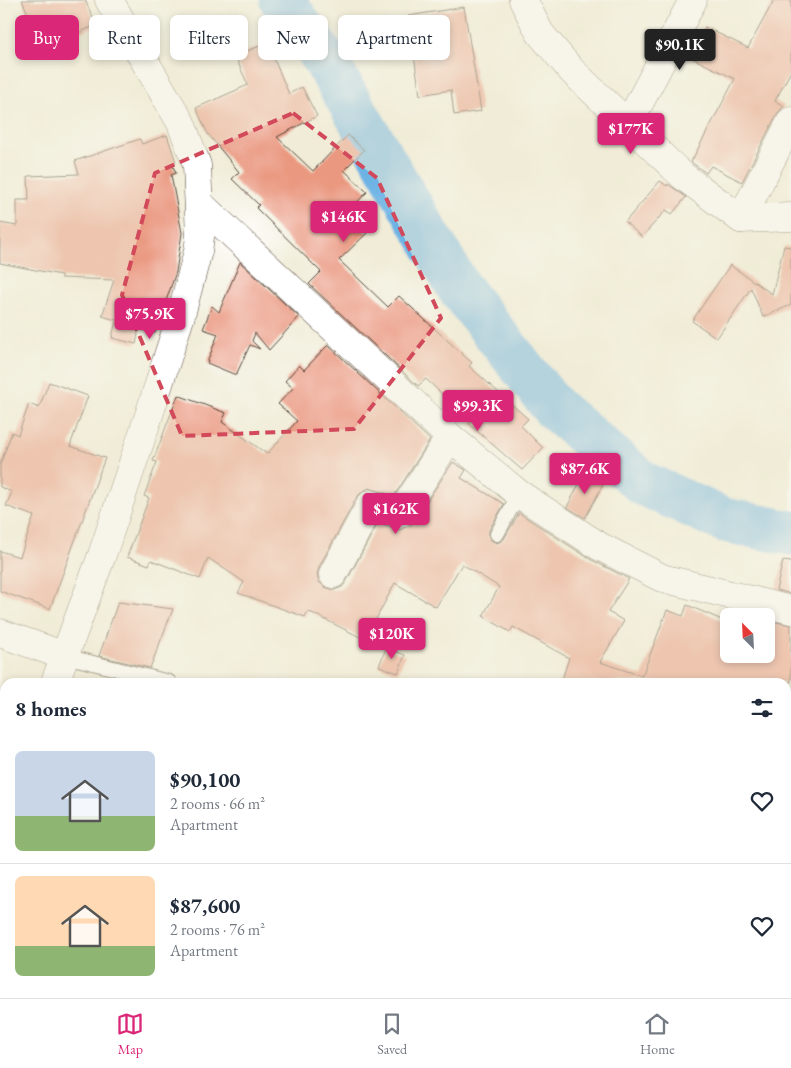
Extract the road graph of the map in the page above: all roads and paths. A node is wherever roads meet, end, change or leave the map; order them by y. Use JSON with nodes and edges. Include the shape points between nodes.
{"nodes":[{"id":1,"x":110,"y":0,"type":"edge"},
{"id":2,"x":522,"y":0,"type":"edge"},
{"id":3,"x":693,"y":0,"type":"edge"},
{"id":4,"x":791,"y":121,"type":"edge"},
{"id":5,"x":629,"y":123,"type":"junction"},
{"id":6,"x":199,"y":203,"type":"junction"},
{"id":7,"x":791,"y":217,"type":"edge"},
{"id":8,"x":741,"y":219,"type":"junction"},
{"id":9,"x":450,"y":437,"type":"junction"},
{"id":10,"x":520,"y":494,"type":"junction"},
{"id":11,"x":497,"y":534,"type":"dead end"},
{"id":12,"x":333,"y":574,"type":"dead end"},
{"id":13,"x":791,"y":610,"type":"edge"},
{"id":14,"x":0,"y":633,"type":"edge"},
{"id":15,"x":65,"y":656,"type":"junction"},
{"id":16,"x":57,"y":678,"type":"edge"},
{"id":17,"x":153,"y":678,"type":"edge"}],
"edges":[{"from":1,"to":6,"type":"street","via":[[181,123],[197,165]]},
{"from":2,"to":5,"type":"street","via":[[540,33],[572,71]]},
{"from":3,"to":5,"type":"street"},
{"from":4,"to":8,"type":"street"},
{"from":5,"to":8,"type":"street","via":[[683,176]]},
{"from":6,"to":9,"type":"street"},
{"from":6,"to":15,"type":"street","via":[[198,251],[181,315],[102,555]]},
{"from":7,"to":8,"type":"street"},
{"from":9,"to":10,"type":"street"},
{"from":9,"to":12,"type":"street","via":[[402,512],[399,514],[371,504]]},
{"from":10,"to":11,"type":"lane"},
{"from":10,"to":13,"type":"street","via":[[599,546],[662,578]]},
{"from":14,"to":15,"type":"street"},
{"from":15,"to":16,"type":"street"},
{"from":15,"to":17,"type":"lane"}]}
